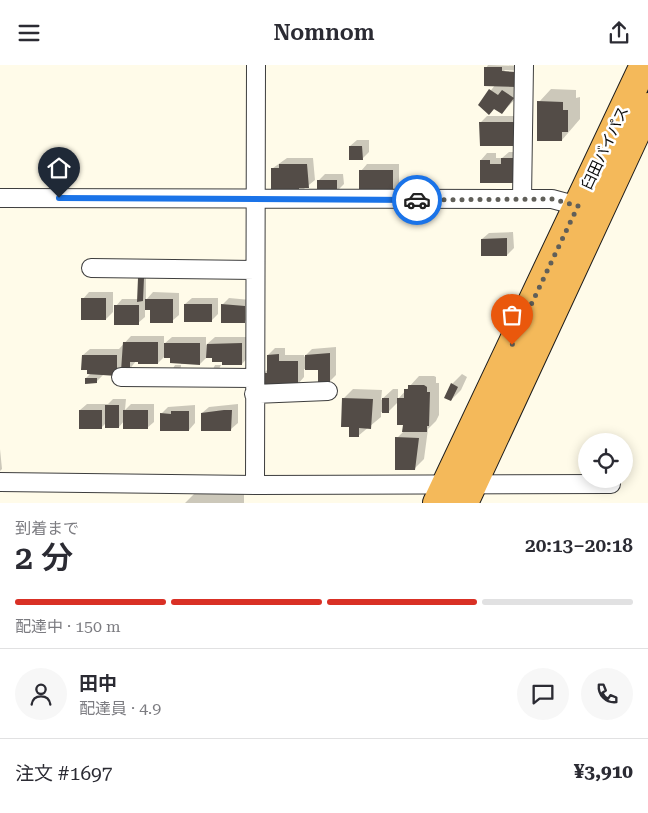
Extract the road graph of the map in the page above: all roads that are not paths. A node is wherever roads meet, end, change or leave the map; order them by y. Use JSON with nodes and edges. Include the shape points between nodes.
{"nodes":[{"id":1,"x":256,"y":65,"type":"edge"},
{"id":2,"x":524,"y":65,"type":"edge"},
{"id":3,"x":644,"y":65,"type":"edge"},
{"id":4,"x":648,"y":107,"type":"edge"},
{"id":5,"x":0,"y":198,"type":"edge"},
{"id":6,"x":255,"y":199,"type":"junction"},
{"id":7,"x":522,"y":199,"type":"junction"},
{"id":8,"x":578,"y":206,"type":"junction"},
{"id":9,"x":91,"y":268,"type":"dead end"},
{"id":10,"x":255,"y":270,"type":"junction"},
{"id":11,"x":121,"y":377,"type":"dead end"},
{"id":12,"x":254,"y":386,"type":"junction"},
{"id":13,"x":328,"y":391,"type":"dead end"},
{"id":14,"x":0,"y":482,"type":"edge"},
{"id":15,"x":255,"y":485,"type":"junction"},
{"id":16,"x":578,"y":486,"type":"edge"},
{"id":17,"x":455,"y":494,"type":"edge"}],
"edges":[{"from":1,"to":6,"type":"street"},
{"from":2,"to":7,"type":"street"},
{"from":3,"to":8,"type":"highway","name":"臼田バイパス"},
{"from":4,"to":17,"type":"highway","name":"臼田バイパス"},
{"from":5,"to":6,"type":"street"},
{"from":6,"to":7,"type":"street"},
{"from":6,"to":10,"type":"street"},
{"from":7,"to":8,"type":"street","via":[[552,199]]},
{"from":8,"to":17,"type":"highway","name":"臼田バイパス"},
{"from":9,"to":10,"type":"street"},
{"from":10,"to":12,"type":"street"},
{"from":11,"to":12,"type":"street"},
{"from":12,"to":13,"type":"street"},
{"from":12,"to":15,"type":"street"},
{"from":14,"to":15,"type":"street"},
{"from":15,"to":17,"type":"street"},
{"from":16,"to":17,"type":"street"}]}
